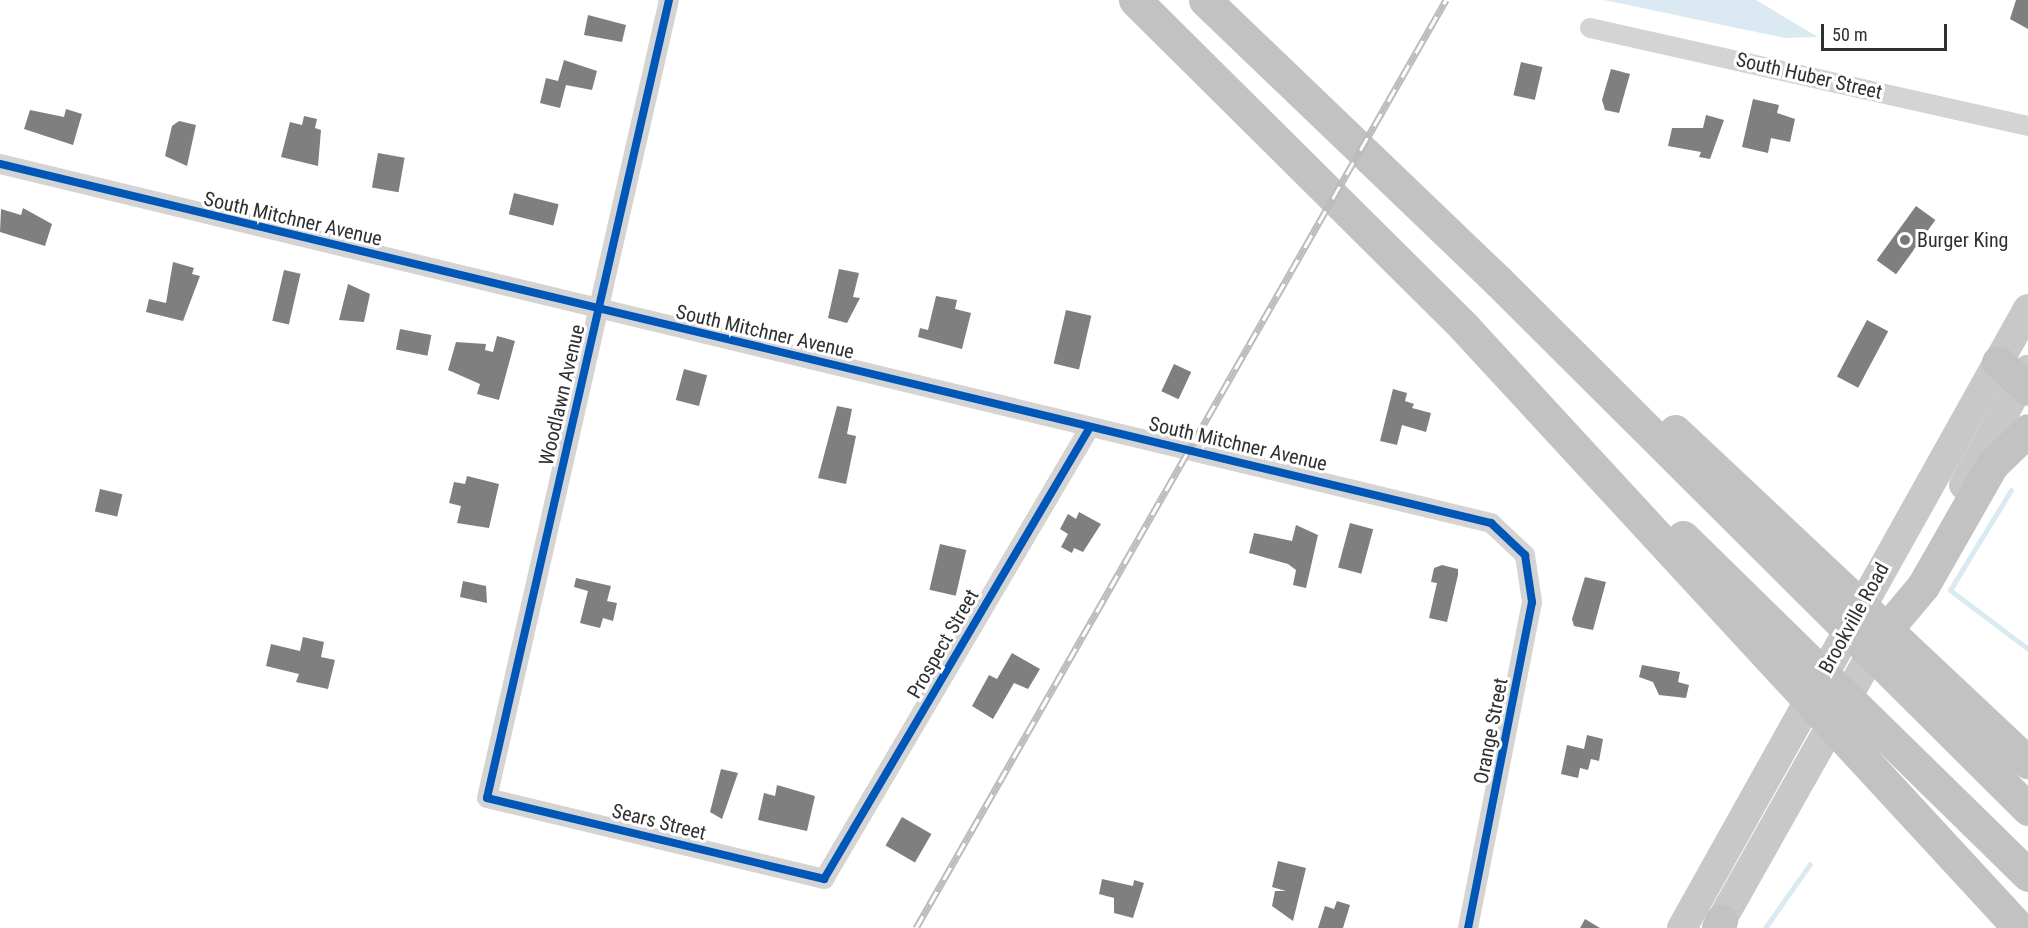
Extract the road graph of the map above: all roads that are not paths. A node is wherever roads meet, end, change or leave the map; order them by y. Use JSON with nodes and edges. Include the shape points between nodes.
{"nodes":[{"id":1,"x":669,"y":0,"type":"edge"},
{"id":2,"x":1136,"y":0,"type":"edge"},
{"id":3,"x":1205,"y":0,"type":"edge"},
{"id":4,"x":1590,"y":28,"type":"dead end"},
{"id":5,"x":2028,"y":126,"type":"edge"},
{"id":6,"x":0,"y":164,"type":"edge"},
{"id":7,"x":600,"y":309,"type":"junction"},
{"id":8,"x":2028,"y":309,"type":"edge"},
{"id":9,"x":2020,"y":375,"type":"edge"},
{"id":10,"x":1090,"y":427,"type":"junction"},
{"id":11,"x":2028,"y":430,"type":"edge"},
{"id":12,"x":1517,"y":543,"type":"joint"},
{"id":13,"x":1881,"y":636,"type":"junction"},
{"id":14,"x":1782,"y":654,"type":"junction"},
{"id":15,"x":1909,"y":671,"type":"junction"},
{"id":16,"x":2028,"y":762,"type":"edge"},
{"id":17,"x":487,"y":798,"type":"joint"},
{"id":18,"x":2028,"y":809,"type":"edge"},
{"id":19,"x":2028,"y":875,"type":"edge"},
{"id":20,"x":824,"y":879,"type":"joint"},
{"id":21,"x":1719,"y":926,"type":"edge"},
{"id":22,"x":1468,"y":928,"type":"edge"},
{"id":23,"x":1682,"y":928,"type":"edge"},
{"id":24,"x":2019,"y":928,"type":"edge"}],
"edges":[{"from":1,"to":7,"type":"street","name":"Woodlawn Avenue"},
{"from":2,"to":14,"type":"highway","via":[[1374,234]]},
{"from":3,"to":15,"type":"highway","via":[[1318,112]]},
{"from":4,"to":5,"type":"street","name":"South Huber Street"},
{"from":6,"to":7,"type":"street","name":"South Mitchner Avenue"},
{"from":7,"to":10,"type":"street","name":"South Mitchner Avenue"},
{"from":7,"to":17,"type":"street","name":"Woodlawn Avenue"},
{"from":8,"to":9,"type":"main road","name":"Brookville Road"},
{"from":9,"to":13,"type":"main road","name":"Brookville Road"},
{"from":9,"to":23,"type":"main road","name":"Brookville Road"},
{"from":10,"to":12,"type":"street","name":"South Mitchner Avenue","via":[[1462,514],[1491,523]]},
{"from":10,"to":20,"type":"street","name":"Prospect Street"},
{"from":11,"to":13,"type":"highway","via":[[1992,465],[1923,586]]},
{"from":12,"to":22,"type":"street","name":"Orange Street","via":[[1530,568],[1532,602]]},
{"from":13,"to":21,"type":"main road","name":"Brookville Road"},
{"from":14,"to":19,"type":"highway","via":[[1878,728]]},
{"from":14,"to":24,"type":"highway","via":[[1861,757]]},
{"from":15,"to":16,"type":"highway"},
{"from":15,"to":18,"type":"highway"},
{"from":17,"to":20,"type":"street","name":"Sears Street"}]}
